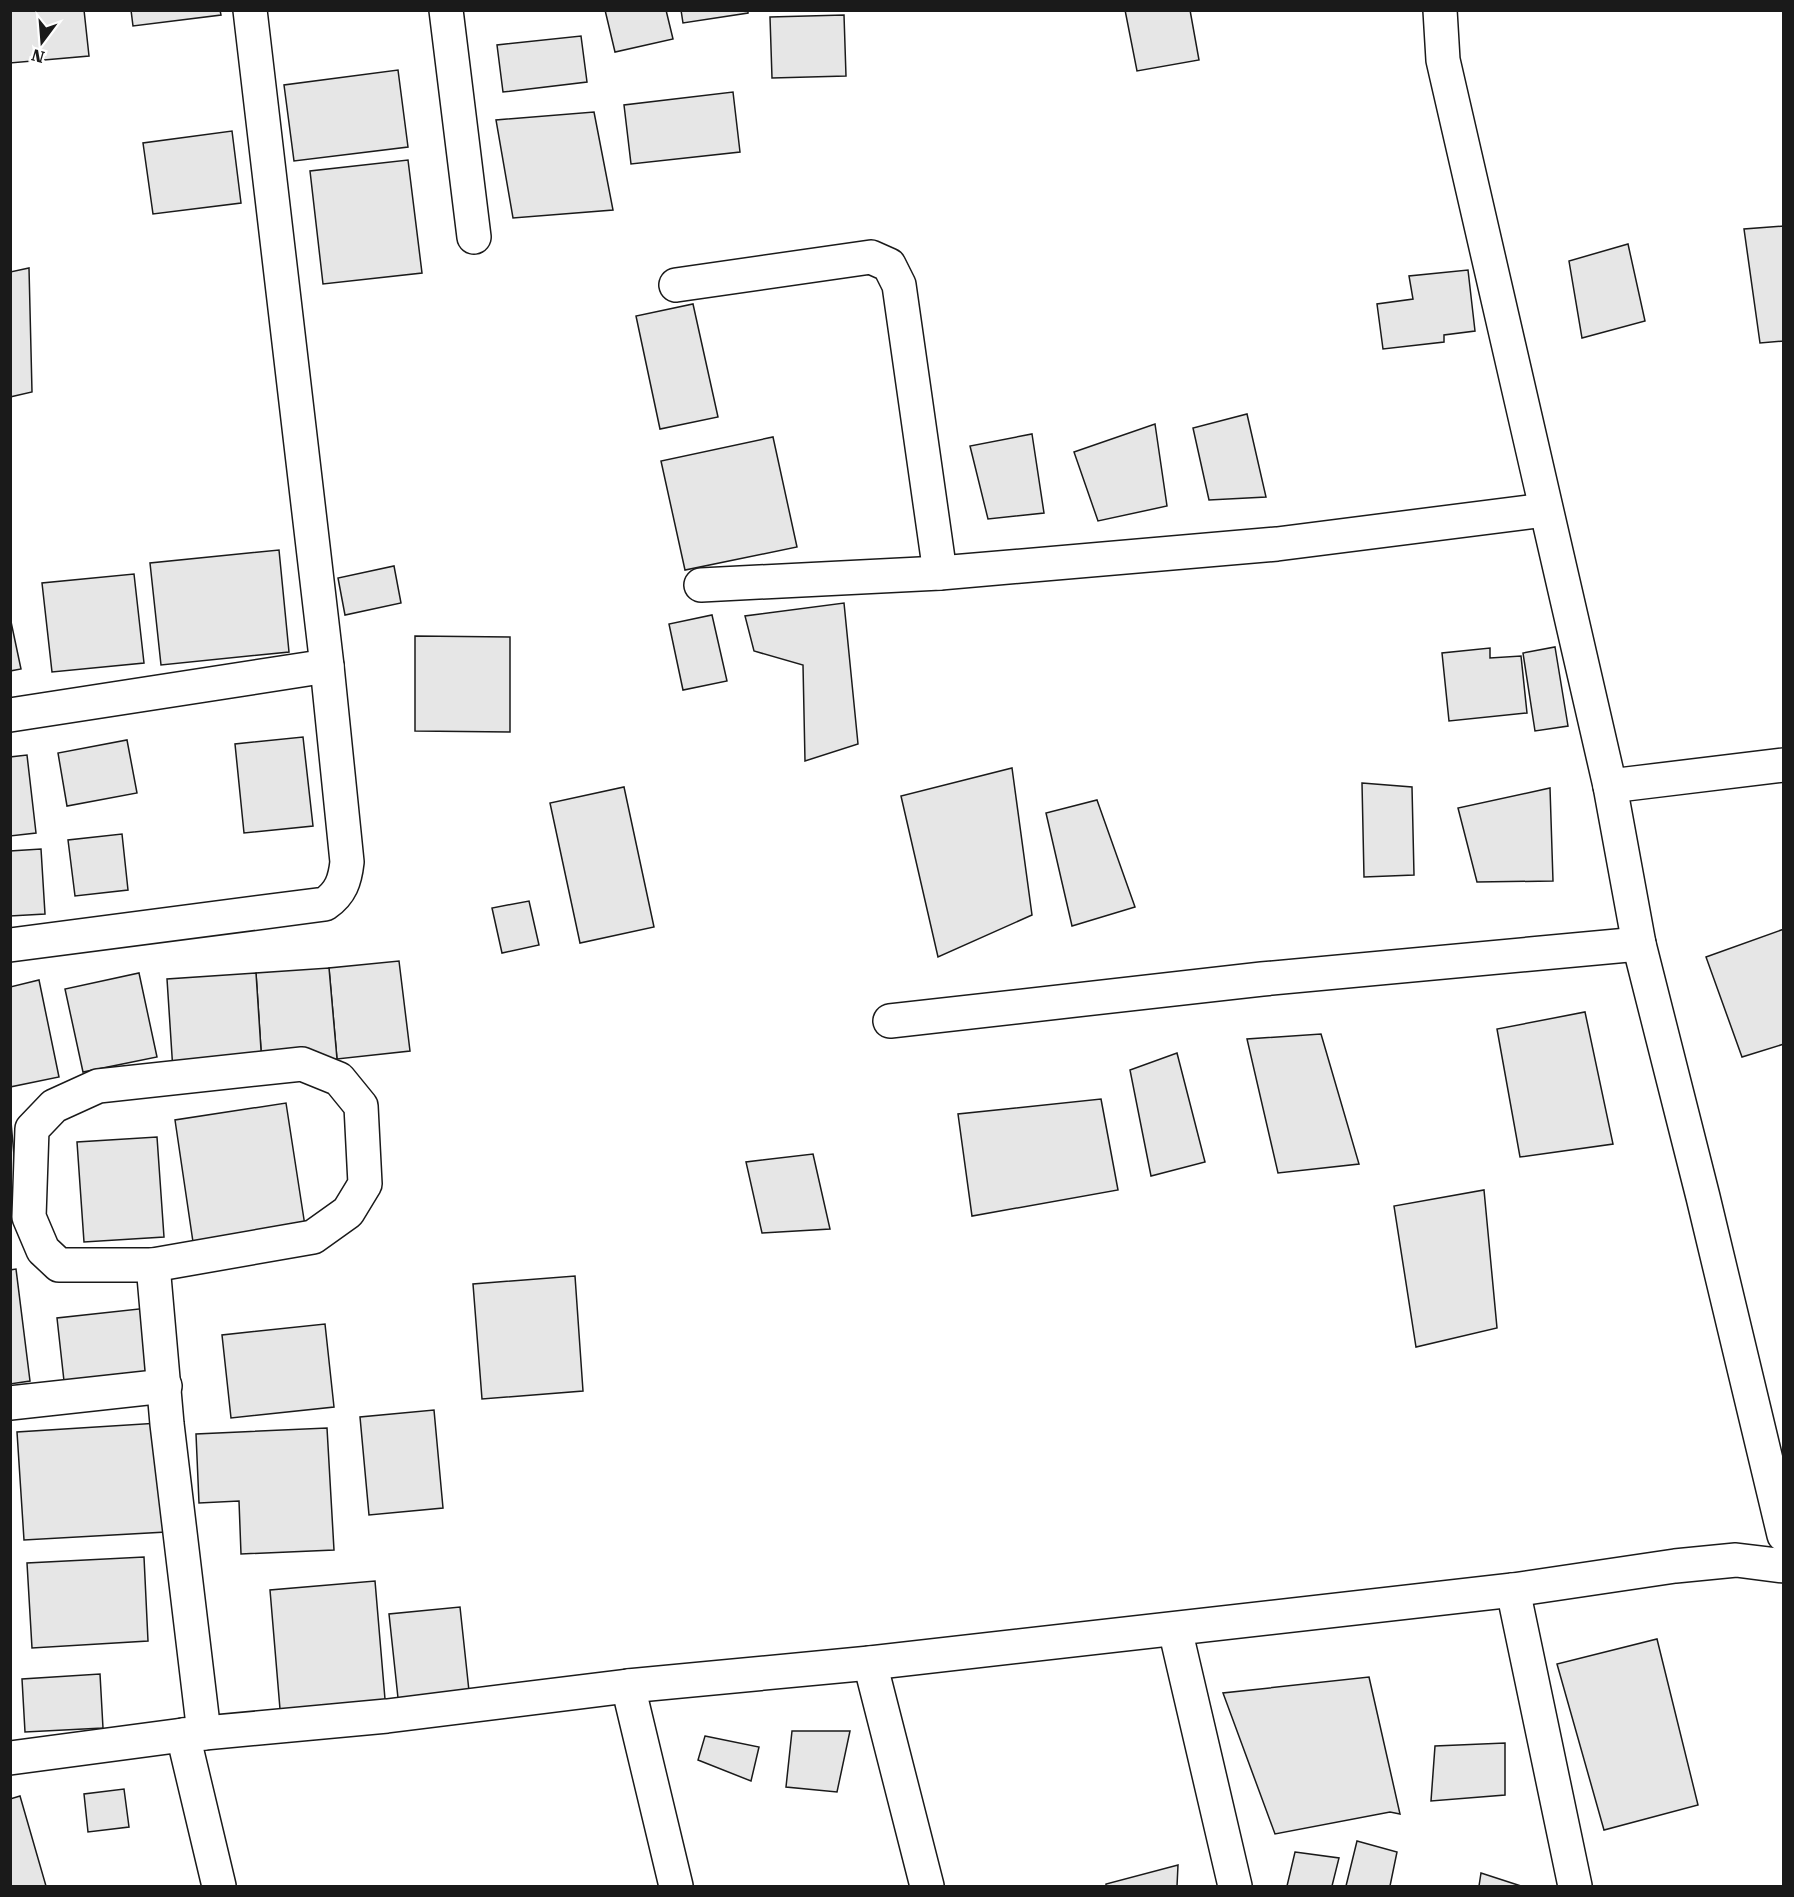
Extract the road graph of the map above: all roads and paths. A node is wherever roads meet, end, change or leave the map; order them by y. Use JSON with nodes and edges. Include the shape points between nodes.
{"nodes":[{"id":1,"x":250,"y":10,"type":"edge"},
{"id":2,"x":446,"y":10,"type":"edge"},
{"id":3,"x":1440,"y":10,"type":"edge"},
{"id":4,"x":474,"y":237,"type":"dead end"},
{"id":5,"x":676,"y":285,"type":"dead end"},
{"id":6,"x":1545,"y":510,"type":"junction"},
{"id":7,"x":940,"y":573,"type":"junction"},
{"id":8,"x":701,"y":585,"type":"dead end"},
{"id":9,"x":327,"y":666,"type":"junction"},
{"id":10,"x":10,"y":715,"type":"edge"},
{"id":11,"x":1784,"y":765,"type":"edge"},
{"id":12,"x":1610,"y":786,"type":"junction"},
{"id":13,"x":1639,"y":944,"type":"junction"},
{"id":14,"x":10,"y":945,"type":"edge"},
{"id":15,"x":890,"y":1021,"type":"dead end"},
{"id":16,"x":153,"y":1265,"type":"junction"},
{"id":17,"x":165,"y":1386,"type":"junction"},
{"id":18,"x":10,"y":1403,"type":"edge"},
{"id":19,"x":1784,"y":1534,"type":"edge"},
{"id":20,"x":1784,"y":1566,"type":"edge"},
{"id":21,"x":1513,"y":1590,"type":"junction"},
{"id":22,"x":1175,"y":1629,"type":"junction"},
{"id":23,"x":870,"y":1663,"type":"junction"},
{"id":24,"x":628,"y":1686,"type":"junction"},
{"id":25,"x":193,"y":1734,"type":"junction"},
{"id":26,"x":10,"y":1758,"type":"edge"},
{"id":27,"x":219,"y":1887,"type":"edge"},
{"id":28,"x":676,"y":1887,"type":"edge"},
{"id":29,"x":927,"y":1887,"type":"edge"},
{"id":30,"x":1235,"y":1887,"type":"edge"},
{"id":31,"x":1575,"y":1887,"type":"edge"}],
"edges":[{"from":1,"to":9,"type":"street"},
{"from":2,"to":4,"type":"street"},
{"from":3,"to":6,"type":"street","via":[[1443,60]]},
{"from":5,"to":7,"type":"street","via":[[871,257],[889,265],[898,285]]},
{"from":6,"to":7,"type":"street","via":[[1277,544]]},
{"from":6,"to":12,"type":"street"},
{"from":7,"to":8,"type":"street"},
{"from":9,"to":10,"type":"street"},
{"from":9,"to":14,"type":"street","via":[[347,862],[345,878],[336,896],[325,903]]},
{"from":11,"to":12,"type":"street"},
{"from":12,"to":13,"type":"street"},
{"from":13,"to":15,"type":"street","via":[[1262,979]]},
{"from":13,"to":19,"type":"street"},
{"from":16,"to":16,"type":"street","via":[[59,1265],[43,1250],[29,1217],[32,1129],[54,1106],[98,1086],[302,1064],[339,1079],[361,1106],[365,1184],[348,1212],[313,1237]]},
{"from":16,"to":17,"type":"street"},
{"from":17,"to":18,"type":"street"},
{"from":17,"to":25,"type":"street"},
{"from":20,"to":21,"type":"street","via":[[1736,1560]]},
{"from":21,"to":22,"type":"street"},
{"from":21,"to":31,"type":"street"},
{"from":22,"to":23,"type":"street"},
{"from":22,"to":30,"type":"street"},
{"from":23,"to":24,"type":"street"},
{"from":23,"to":29,"type":"street"},
{"from":24,"to":25,"type":"street","via":[[387,1716]]},
{"from":24,"to":28,"type":"street"},
{"from":25,"to":26,"type":"street"},
{"from":25,"to":27,"type":"street"}]}
